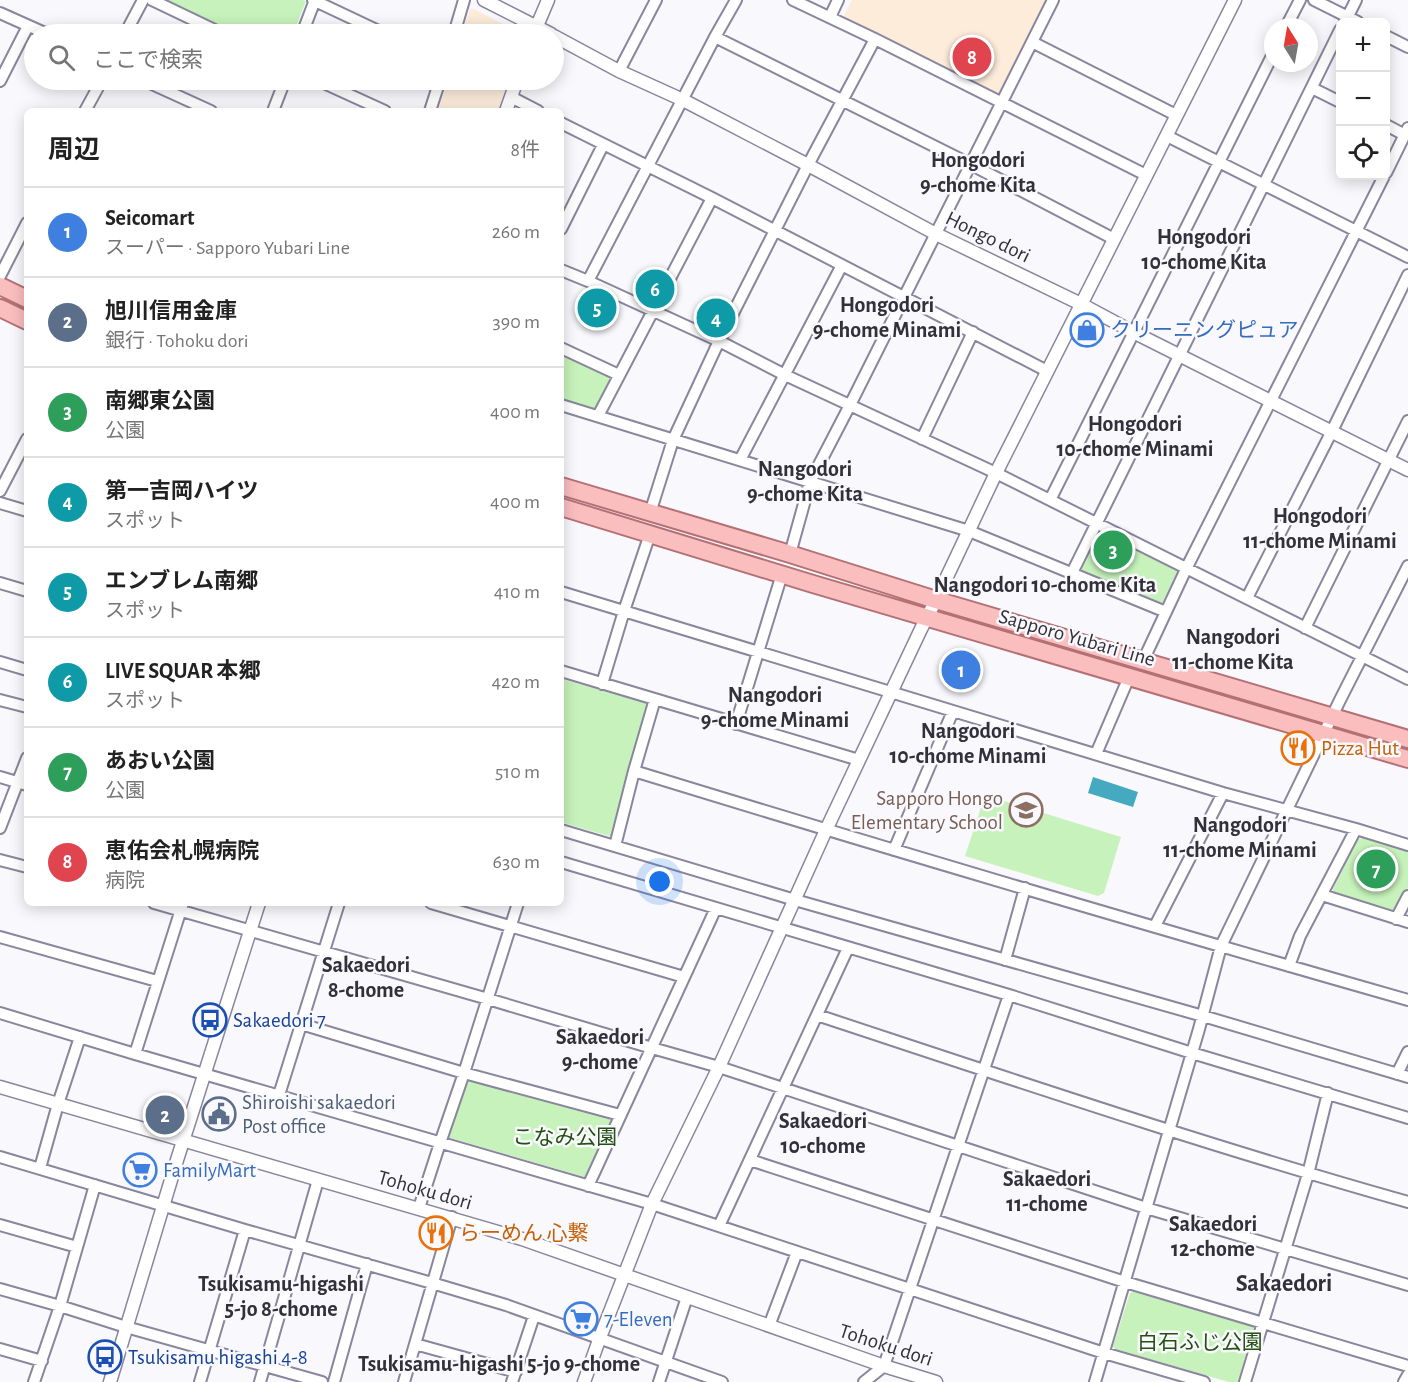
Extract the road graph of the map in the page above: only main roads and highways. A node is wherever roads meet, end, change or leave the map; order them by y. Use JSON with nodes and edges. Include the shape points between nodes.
{"nodes":[{"id":1,"x":0,"y":286,"type":"edge"},
{"id":2,"x":24,"y":298,"type":"edge"},
{"id":3,"x":0,"y":308,"type":"edge"},
{"id":4,"x":24,"y":320,"type":"edge"},
{"id":5,"x":564,"y":487,"type":"edge"},
{"id":6,"x":564,"y":508,"type":"edge"},
{"id":7,"x":1408,"y":739,"type":"edge"},
{"id":8,"x":1408,"y":759,"type":"edge"}],
"edges":[{"from":1,"to":2,"type":"main road"},
{"from":3,"to":4,"type":"main road"},
{"from":5,"to":7,"type":"main road","name":"Sapporo Yubari Line"},
{"from":6,"to":8,"type":"main road","name":"Sapporo Yubari Line"}]}
